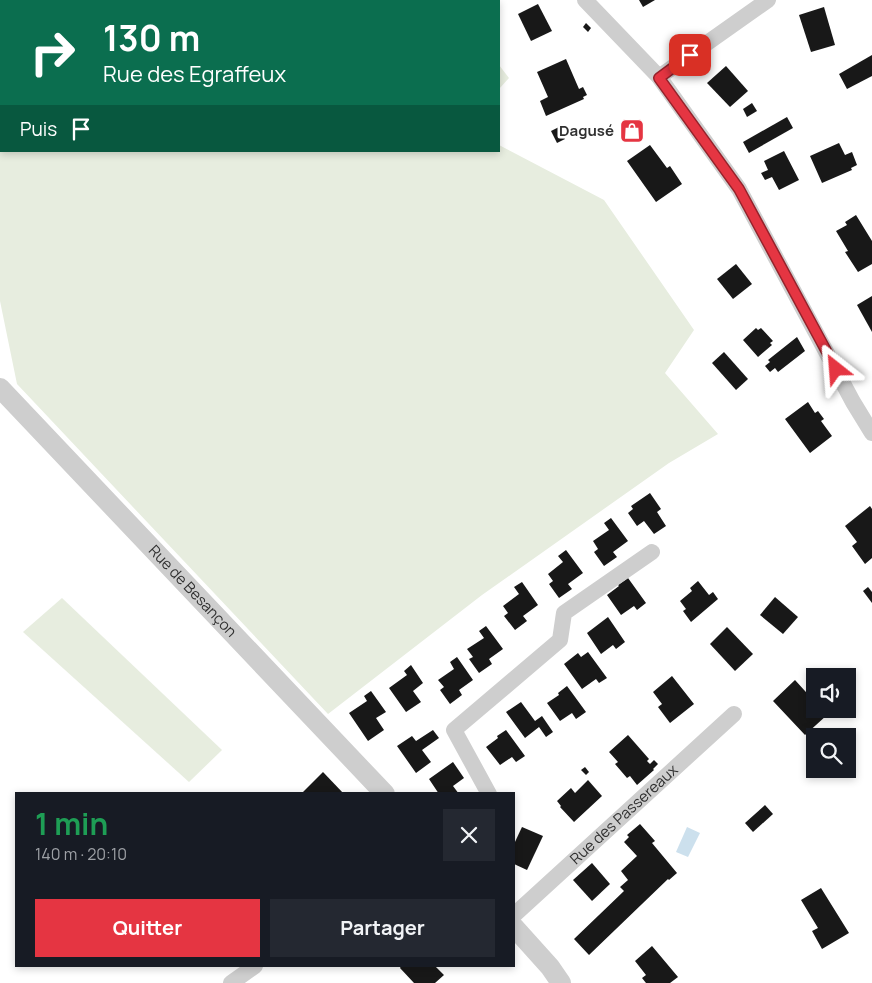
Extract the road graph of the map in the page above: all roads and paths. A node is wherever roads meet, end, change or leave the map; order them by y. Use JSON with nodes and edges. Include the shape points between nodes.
{"nodes":[{"id":1,"x":585,"y":0,"type":"edge"},
{"id":2,"x":768,"y":0,"type":"edge"},
{"id":3,"x":659,"y":78,"type":"junction"},
{"id":4,"x":0,"y":388,"type":"edge"},
{"id":5,"x":872,"y":433,"type":"edge"},
{"id":6,"x":652,"y":552,"type":"dead end"},
{"id":7,"x":734,"y":714,"type":"dead end"},
{"id":8,"x":383,"y":792,"type":"edge"},
{"id":9,"x":489,"y":792,"type":"edge"},
{"id":10,"x":515,"y":915,"type":"edge"},
{"id":11,"x":515,"y":928,"type":"edge"},
{"id":12,"x":254,"y":967,"type":"edge"},
{"id":13,"x":231,"y":983,"type":"edge"},
{"id":14,"x":561,"y":983,"type":"edge"}],
"edges":[{"from":1,"to":3,"type":"street"},
{"from":2,"to":3,"type":"street"},
{"from":3,"to":5,"type":"street","via":[[739,189]]},
{"from":4,"to":8,"type":"street","name":"Rue de Besançon"},
{"from":6,"to":9,"type":"street","via":[[564,613],[560,640],[454,730]]},
{"from":7,"to":10,"type":"street","name":"Rue des Passereaux"},
{"from":11,"to":14,"type":"street"},
{"from":12,"to":13,"type":"street"}]}
